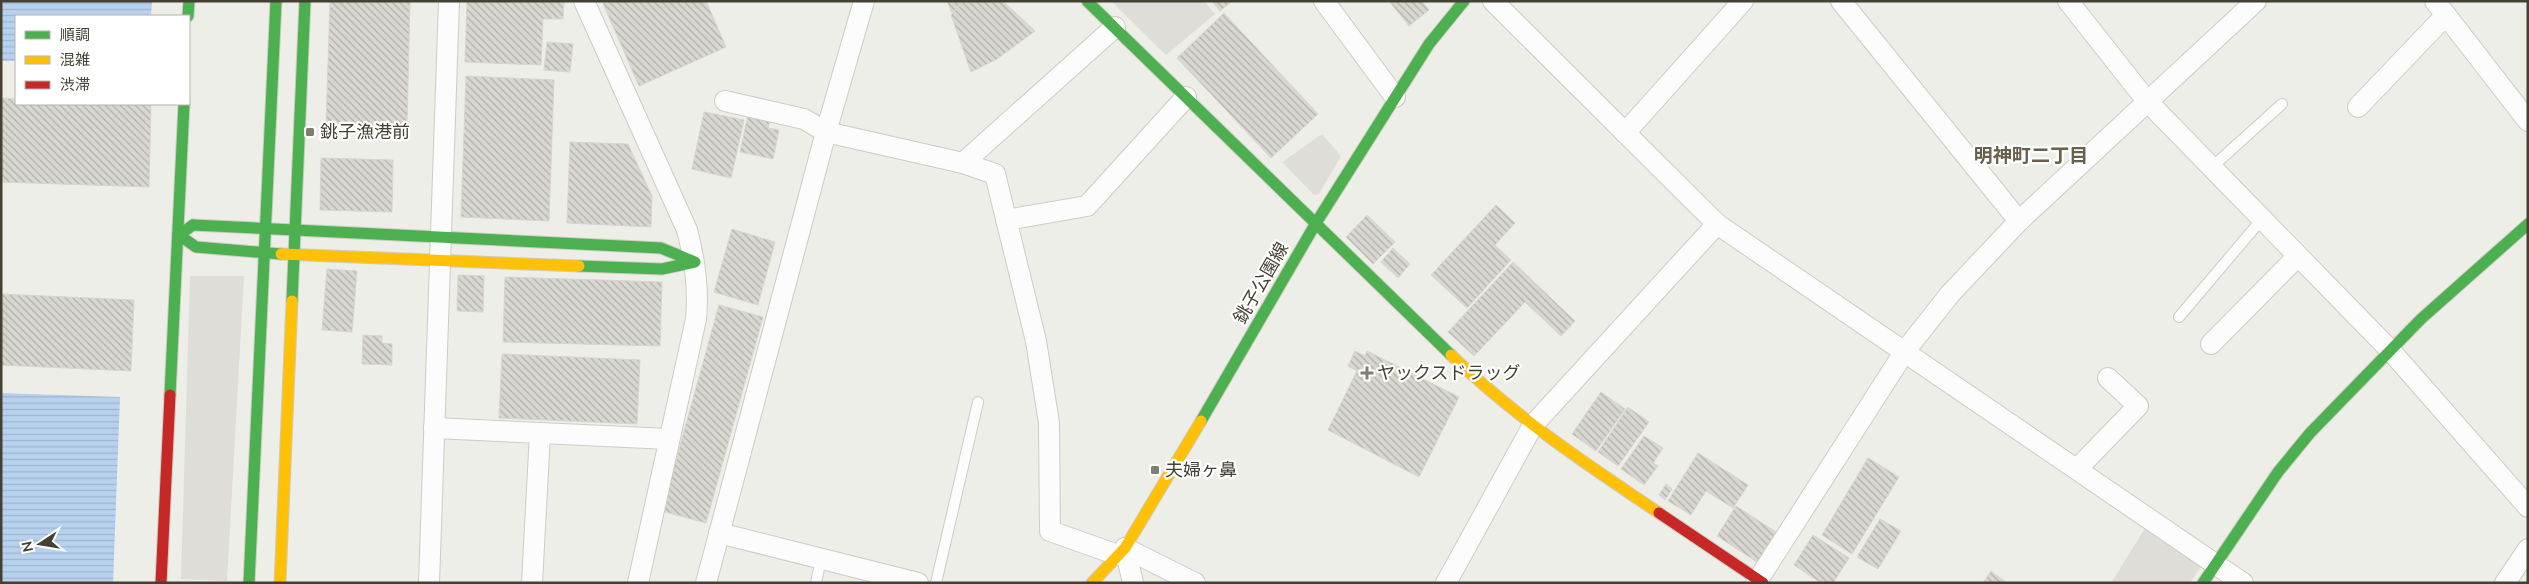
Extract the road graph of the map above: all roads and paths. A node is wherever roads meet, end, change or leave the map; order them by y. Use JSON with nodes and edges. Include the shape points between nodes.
{"nodes":[{"id":1,"x":189,"y":1,"type":"edge"},
{"id":2,"x":276,"y":1,"type":"edge"},
{"id":3,"x":305,"y":1,"type":"edge"},
{"id":4,"x":449,"y":1,"type":"edge"},
{"id":5,"x":584,"y":1,"type":"edge"},
{"id":6,"x":864,"y":1,"type":"edge"},
{"id":7,"x":1087,"y":1,"type":"edge"},
{"id":8,"x":1324,"y":1,"type":"edge"},
{"id":9,"x":1464,"y":1,"type":"edge"},
{"id":10,"x":1493,"y":1,"type":"edge"},
{"id":11,"x":1743,"y":1,"type":"edge"},
{"id":12,"x":1841,"y":1,"type":"edge"},
{"id":13,"x":2068,"y":1,"type":"edge"},
{"id":14,"x":2255,"y":2,"type":"edge"},
{"id":15,"x":2440,"y":8,"type":"edge"},
{"id":16,"x":188,"y":15,"type":"edge"},
{"id":17,"x":1114,"y":27,"type":"junction"},
{"id":18,"x":1186,"y":97,"type":"junction"},
{"id":19,"x":1395,"y":97,"type":"junction"},
{"id":20,"x":725,"y":101,"type":"dead end"},
{"id":21,"x":2147,"y":101,"type":"junction"},
{"id":22,"x":2282,"y":104,"type":"dead end"},
{"id":23,"x":184,"y":105,"type":"edge"},
{"id":24,"x":2358,"y":107,"type":"dead end"},
{"id":25,"x":2528,"y":121,"type":"edge"},
{"id":26,"x":826,"y":132,"type":"junction"},
{"id":27,"x":1625,"y":132,"type":"junction"},
{"id":28,"x":963,"y":163,"type":"junction"},
{"id":29,"x":2212,"y":167,"type":"junction"},
{"id":30,"x":2262,"y":219,"type":"junction"},
{"id":31,"x":1006,"y":220,"type":"junction"},
{"id":32,"x":2019,"y":220,"type":"junction"},
{"id":33,"x":1316,"y":223,"type":"junction"},
{"id":34,"x":1718,"y":224,"type":"junction"},
{"id":35,"x":2528,"y":224,"type":"edge"},
{"id":36,"x":267,"y":227,"type":"junction"},
{"id":37,"x":295,"y":229,"type":"junction"},
{"id":38,"x":178,"y":235,"type":"junction"},
{"id":39,"x":441,"y":238,"type":"junction"},
{"id":40,"x":294,"y":252,"type":"junction"},
{"id":41,"x":265,"y":253,"type":"junction"},
{"id":42,"x":2298,"y":256,"type":"junction"},
{"id":43,"x":440,"y":261,"type":"junction"},
{"id":44,"x":695,"y":262,"type":"junction"},
{"id":45,"x":2179,"y":317,"type":"dead end"},
{"id":46,"x":2211,"y":344,"type":"dead end"},
{"id":47,"x":2390,"y":350,"type":"junction"},
{"id":48,"x":1904,"y":351,"type":"junction"},
{"id":49,"x":2108,"y":378,"type":"dead end"},
{"id":50,"x":978,"y":402,"type":"dead end"},
{"id":51,"x":1533,"y":424,"type":"junction"},
{"id":52,"x":434,"y":428,"type":"junction"},
{"id":53,"x":540,"y":433,"type":"junction"},
{"id":54,"x":669,"y":440,"type":"junction"},
{"id":55,"x":2077,"y":469,"type":"junction"},
{"id":56,"x":2528,"y":507,"type":"edge"},
{"id":57,"x":719,"y":534,"type":"junction"},
{"id":58,"x":2528,"y":549,"type":"edge"},
{"id":59,"x":1121,"y":552,"type":"junction"},
{"id":60,"x":821,"y":559,"type":"junction"},
{"id":61,"x":2215,"y":564,"type":"junction"},
{"id":62,"x":1759,"y":582,"type":"edge"},
{"id":63,"x":161,"y":583,"type":"edge"},
{"id":64,"x":249,"y":583,"type":"edge"},
{"id":65,"x":280,"y":583,"type":"edge"},
{"id":66,"x":429,"y":583,"type":"edge"},
{"id":67,"x":532,"y":583,"type":"edge"},
{"id":68,"x":638,"y":583,"type":"edge"},
{"id":69,"x":706,"y":583,"type":"edge"},
{"id":70,"x":816,"y":583,"type":"edge"},
{"id":71,"x":918,"y":583,"type":"edge"},
{"id":72,"x":936,"y":583,"type":"edge"},
{"id":73,"x":1092,"y":583,"type":"edge"},
{"id":74,"x":1133,"y":583,"type":"edge"},
{"id":75,"x":1196,"y":583,"type":"edge"},
{"id":76,"x":1446,"y":583,"type":"edge"},
{"id":77,"x":2203,"y":583,"type":"edge"},
{"id":78,"x":2243,"y":583,"type":"edge"},
{"id":79,"x":2505,"y":583,"type":"edge"}],
"edges":[{"from":1,"to":16,"type":"street"},
{"from":2,"to":36,"type":"street"},
{"from":3,"to":37,"type":"street"},
{"from":4,"to":39,"type":"street"},
{"from":5,"to":44,"type":"street","via":[[687,230]]},
{"from":6,"to":26,"type":"street"},
{"from":7,"to":17,"type":"street"},
{"from":8,"to":19,"type":"street"},
{"from":9,"to":19,"type":"street","name":"銚子公園線","via":[[1429,44]]},
{"from":10,"to":27,"type":"street"},
{"from":11,"to":27,"type":"street"},
{"from":12,"to":32,"type":"street"},
{"from":13,"to":21,"type":"street"},
{"from":14,"to":21,"type":"street"},
{"from":15,"to":24,"type":"street"},
{"from":15,"to":25,"type":"street"},
{"from":17,"to":18,"type":"street"},
{"from":17,"to":28,"type":"street"},
{"from":18,"to":31,"type":"street","via":[[1087,206]]},
{"from":18,"to":33,"type":"street"},
{"from":19,"to":33,"type":"street","name":"銚子公園線"},
{"from":20,"to":26,"type":"street","via":[[804,119]]},
{"from":21,"to":29,"type":"street"},
{"from":21,"to":32,"type":"street"},
{"from":22,"to":29,"type":"lane"},
{"from":23,"to":38,"type":"street"},
{"from":26,"to":28,"type":"street"},
{"from":26,"to":57,"type":"street"},
{"from":27,"to":34,"type":"street"},
{"from":28,"to":31,"type":"street","via":[[995,174]]},
{"from":29,"to":30,"type":"street"},
{"from":30,"to":42,"type":"street"},
{"from":30,"to":45,"type":"lane"},
{"from":31,"to":59,"type":"street","via":[[1036,341],[1049,423],[1050,531]]},
{"from":32,"to":48,"type":"street","via":[[1950,294]]},
{"from":33,"to":51,"type":"street","via":[[1489,391]]},
{"from":33,"to":59,"type":"street","name":"銚子公園線","via":[[1150,509]]},
{"from":34,"to":48,"type":"street"},
{"from":34,"to":51,"type":"street"},
{"from":35,"to":47,"type":"street","via":[[2420,319]]},
{"from":36,"to":37,"type":"street"},
{"from":36,"to":38,"type":"street","via":[[193,225]]},
{"from":36,"to":41,"type":"street"},
{"from":37,"to":39,"type":"street"},
{"from":37,"to":40,"type":"street"},
{"from":38,"to":41,"type":"street","via":[[196,247]]},
{"from":38,"to":63,"type":"street"},
{"from":39,"to":43,"type":"street"},
{"from":39,"to":44,"type":"street","via":[[661,248]]},
{"from":40,"to":41,"type":"street"},
{"from":40,"to":43,"type":"street"},
{"from":40,"to":65,"type":"street"},
{"from":41,"to":64,"type":"street"},
{"from":42,"to":46,"type":"street"},
{"from":42,"to":47,"type":"street"},
{"from":43,"to":44,"type":"street","via":[[662,269]]},
{"from":43,"to":52,"type":"street"},
{"from":44,"to":54,"type":"street","via":[[696,319]]},
{"from":47,"to":56,"type":"street"},
{"from":47,"to":61,"type":"street","via":[[2310,433],[2278,472]]},
{"from":48,"to":55,"type":"street"},
{"from":48,"to":62,"type":"street"},
{"from":49,"to":55,"type":"street","via":[[2138,406]]},
{"from":50,"to":72,"type":"lane"},
{"from":51,"to":62,"type":"street","via":[[1567,451]]},
{"from":51,"to":76,"type":"street"},
{"from":52,"to":53,"type":"street"},
{"from":52,"to":66,"type":"street"},
{"from":53,"to":54,"type":"street"},
{"from":53,"to":67,"type":"street"},
{"from":54,"to":68,"type":"street"},
{"from":55,"to":61,"type":"street"},
{"from":57,"to":60,"type":"street"},
{"from":57,"to":69,"type":"street"},
{"from":58,"to":79,"type":"street"},
{"from":59,"to":73,"type":"street","name":"銚子公園線"},
{"from":59,"to":74,"type":"street"},
{"from":59,"to":75,"type":"street"},
{"from":60,"to":70,"type":"lane"},
{"from":60,"to":71,"type":"street"},
{"from":61,"to":77,"type":"street"},
{"from":61,"to":78,"type":"street"}]}
